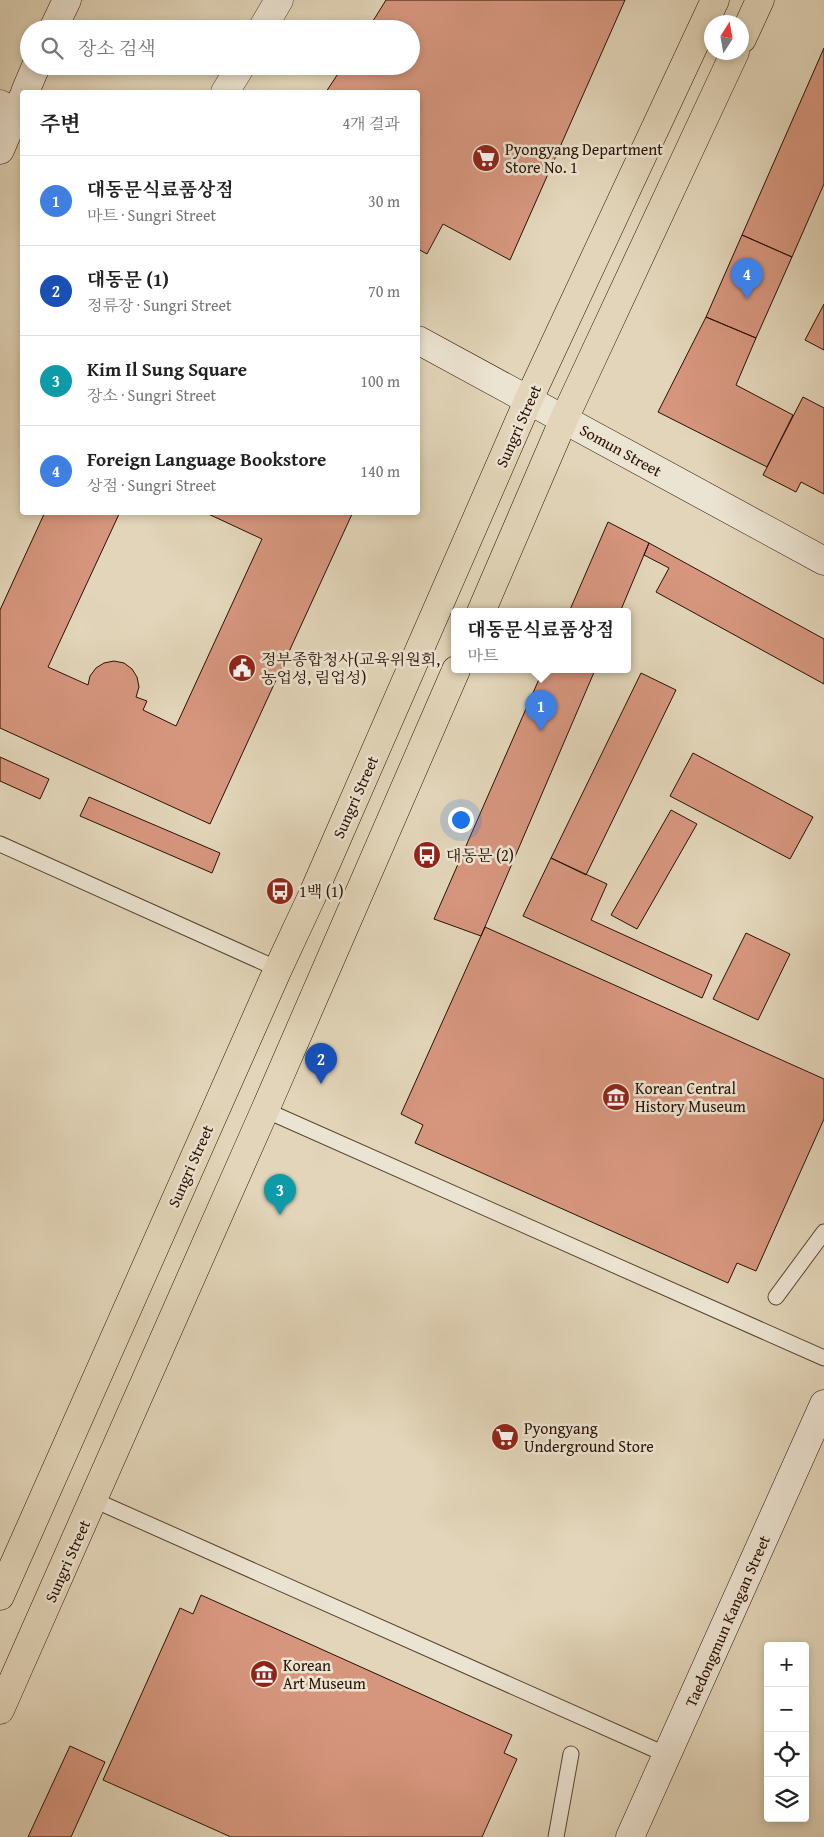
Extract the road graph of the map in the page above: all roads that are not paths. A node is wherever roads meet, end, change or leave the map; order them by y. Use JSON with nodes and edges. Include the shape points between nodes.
{"nodes":[{"id":1,"x":67,"y":0,"type":"edge"},
{"id":2,"x":279,"y":0,"type":"edge"},
{"id":3,"x":715,"y":0,"type":"edge"},
{"id":4,"x":760,"y":0,"type":"edge"},
{"id":5,"x":57,"y":20,"type":"edge"},
{"id":6,"x":267,"y":20,"type":"edge"},
{"id":7,"x":749,"y":24,"type":"edge"},
{"id":8,"x":731,"y":60,"type":"edge"},
{"id":9,"x":32,"y":75,"type":"edge"},
{"id":10,"x":235,"y":75,"type":"edge"},
{"id":11,"x":24,"y":90,"type":"edge"},
{"id":12,"x":226,"y":90,"type":"edge"},
{"id":13,"x":17,"y":105,"type":"edge"},
{"id":14,"x":0,"y":150,"type":"edge"},
{"id":15,"x":420,"y":341,"type":"edge"},
{"id":16,"x":528,"y":400,"type":"junction"},
{"id":17,"x":564,"y":419,"type":"junction"},
{"id":18,"x":824,"y":561,"type":"edge"},
{"id":19,"x":483,"y":608,"type":"edge"},
{"id":20,"x":455,"y":673,"type":"edge"},
{"id":21,"x":0,"y":844,"type":"edge"},
{"id":22,"x":278,"y":969,"type":"junction"},
{"id":23,"x":266,"y":1110,"type":"junction"},
{"id":24,"x":824,"y":1232,"type":"edge"},
{"id":25,"x":776,"y":1297,"type":"dead end"},
{"id":26,"x":824,"y":1358,"type":"edge"},
{"id":27,"x":824,"y":1404,"type":"edge"},
{"id":28,"x":94,"y":1500,"type":"junction"},
{"id":29,"x":0,"y":1596,"type":"edge"},
{"id":30,"x":0,"y":1710,"type":"edge"},
{"id":31,"x":572,"y":1754,"type":"dead end"},
{"id":32,"x":668,"y":1755,"type":"junction"},
{"id":33,"x":556,"y":1837,"type":"edge"},
{"id":34,"x":630,"y":1837,"type":"edge"}],
"edges":[{"from":1,"to":5,"type":"street"},
{"from":2,"to":6,"type":"street"},
{"from":3,"to":16,"type":"main road","name":"Sungri Street"},
{"from":4,"to":7,"type":"main road"},
{"from":8,"to":17,"type":"main road"},
{"from":9,"to":11,"type":"street"},
{"from":10,"to":12,"type":"street"},
{"from":13,"to":14,"type":"street"},
{"from":15,"to":16,"type":"street","name":"Somun Street"},
{"from":16,"to":17,"type":"street","name":"Somun Street"},
{"from":16,"to":22,"type":"main road","name":"Sungri Street"},
{"from":17,"to":18,"type":"street","name":"Somun Street"},
{"from":17,"to":19,"type":"main road"},
{"from":20,"to":23,"type":"main road","name":"Sungri Street"},
{"from":21,"to":22,"type":"lane"},
{"from":22,"to":29,"type":"main road","name":"Sungri Street"},
{"from":23,"to":26,"type":"lane"},
{"from":23,"to":28,"type":"main road","name":"Sungri Street"},
{"from":24,"to":25,"type":"lane"},
{"from":27,"to":32,"type":"street","name":"Taedongmun Kangan Street"},
{"from":28,"to":30,"type":"main road","name":"Sungri Street"},
{"from":28,"to":32,"type":"lane"},
{"from":31,"to":33,"type":"lane"},
{"from":32,"to":34,"type":"street","name":"Taedongmun Kangan Street"}]}
